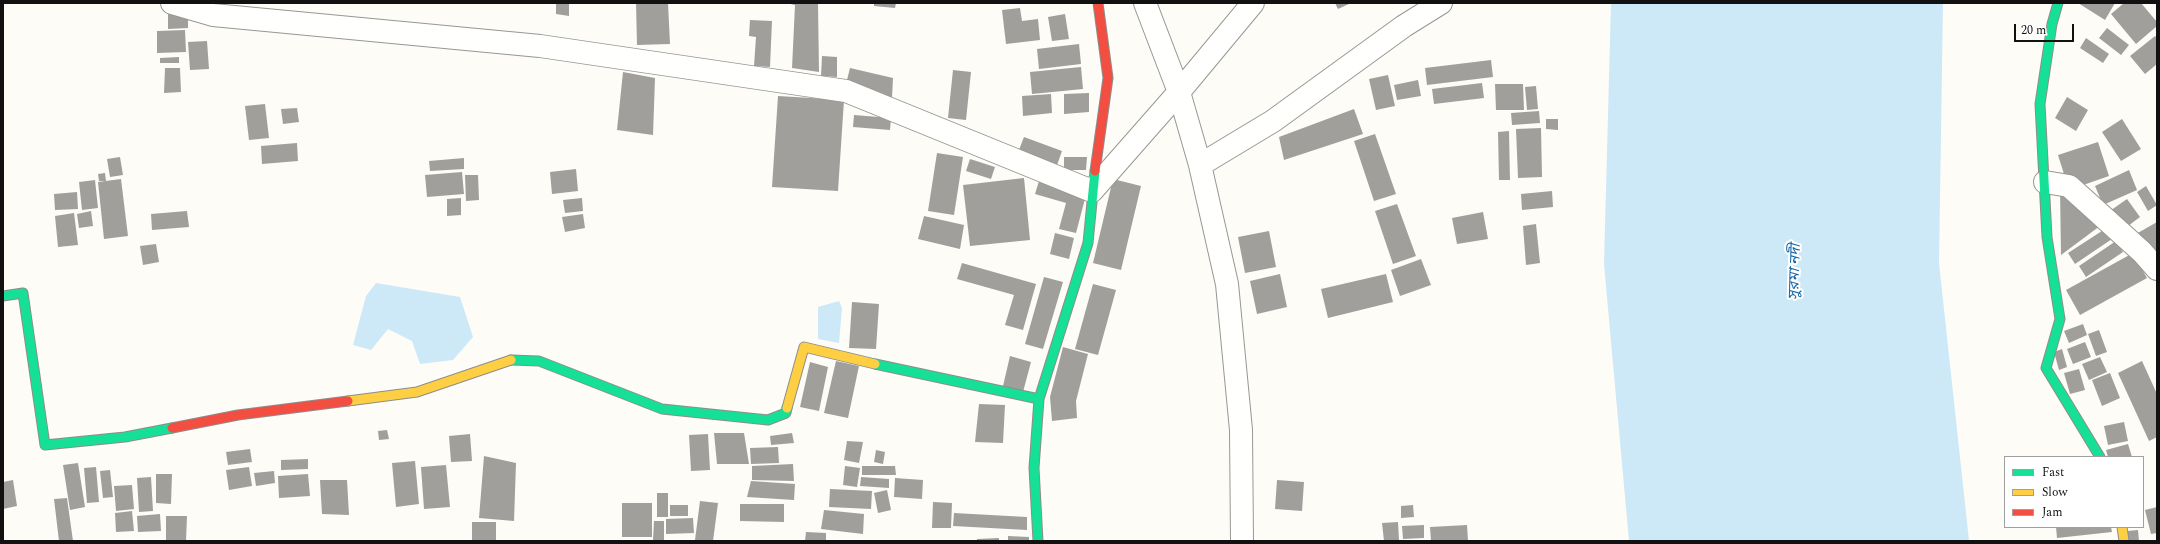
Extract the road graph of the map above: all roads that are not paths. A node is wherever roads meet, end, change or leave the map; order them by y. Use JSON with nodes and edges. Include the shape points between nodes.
{"nodes":[{"id":1,"x":172,"y":3,"type":"edge"},
{"id":2,"x":1098,"y":3,"type":"edge"},
{"id":3,"x":1145,"y":3,"type":"edge"},
{"id":4,"x":1253,"y":3,"type":"edge"},
{"id":5,"x":1442,"y":3,"type":"edge"},
{"id":6,"x":2058,"y":3,"type":"edge"},
{"id":7,"x":1179,"y":92,"type":"junction"},
{"id":8,"x":1200,"y":165,"type":"junction"},
{"id":9,"x":2046,"y":182,"type":"junction"},
{"id":10,"x":1092,"y":191,"type":"junction"},
{"id":11,"x":2157,"y":269,"type":"edge"},
{"id":12,"x":3,"y":296,"type":"edge"},
{"id":13,"x":1039,"y":399,"type":"junction"},
{"id":14,"x":2099,"y":456,"type":"edge"},
{"id":15,"x":2122,"y":528,"type":"edge"},
{"id":16,"x":1038,"y":541,"type":"edge"},
{"id":17,"x":1242,"y":541,"type":"edge"},
{"id":18,"x":2124,"y":541,"type":"edge"}],
"edges":[{"from":1,"to":10,"type":"street","via":[[213,15],[540,46],[846,91]]},
{"from":2,"to":10,"type":"street","via":[[1108,78]]},
{"from":3,"to":7,"type":"street"},
{"from":4,"to":7,"type":"street"},
{"from":5,"to":8,"type":"street","via":[[1404,26],[1273,121]]},
{"from":6,"to":9,"type":"street","via":[[2052,24],[2040,104]]},
{"from":7,"to":8,"type":"street"},
{"from":7,"to":10,"type":"street"},
{"from":8,"to":17,"type":"street","via":[[1227,284],[1241,430]]},
{"from":9,"to":11,"type":"street","via":[[2069,186],[2142,252]]},
{"from":9,"to":14,"type":"street","via":[[2047,237],[2060,320],[2046,368]]},
{"from":10,"to":13,"type":"street","via":[[1088,243]]},
{"from":12,"to":13,"type":"street","via":[[23,293],[45,445],[125,437],[238,415],[418,392],[508,360],[539,362],[662,409],[768,420],[786,413],[804,347],[914,374]]},
{"from":13,"to":16,"type":"street","via":[[1034,468]]},
{"from":15,"to":18,"type":"street"}]}
